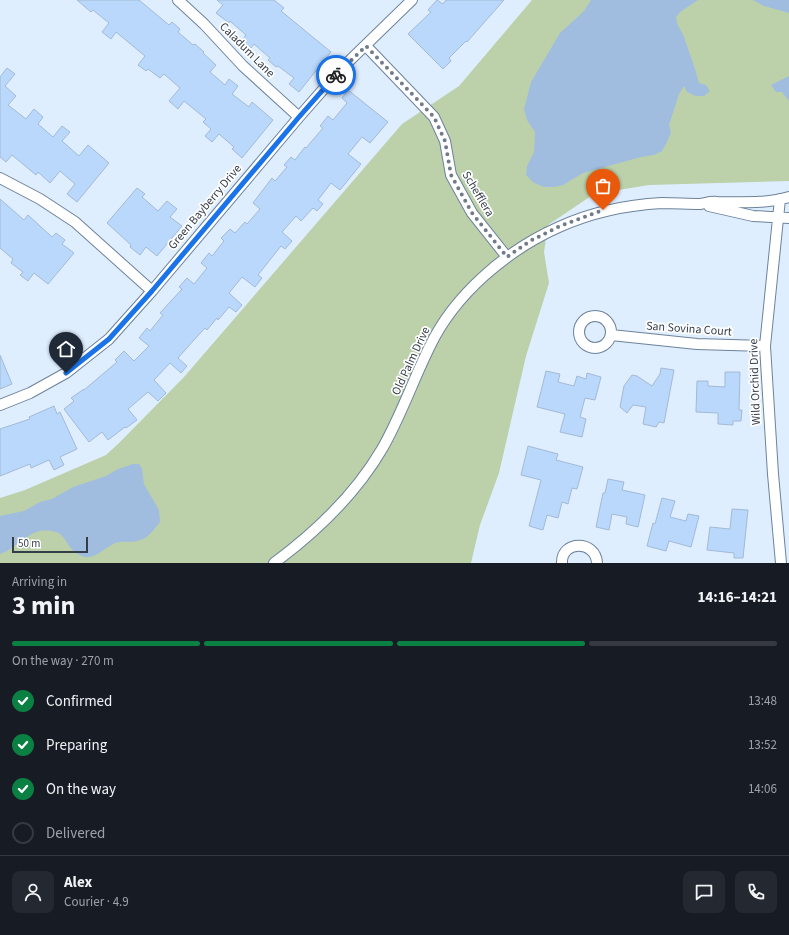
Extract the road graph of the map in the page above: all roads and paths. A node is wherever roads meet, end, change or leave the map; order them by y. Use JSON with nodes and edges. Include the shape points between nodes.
{"nodes":[{"id":1,"x":178,"y":0,"type":"edge"},
{"id":2,"x":412,"y":0,"type":"edge"},
{"id":3,"x":366,"y":46,"type":"junction"},
{"id":4,"x":299,"y":117,"type":"junction"},
{"id":5,"x":0,"y":178,"type":"edge"},
{"id":6,"x":785,"y":198,"type":"edge"},
{"id":7,"x":702,"y":204,"type":"junction"},
{"id":8,"x":778,"y":218,"type":"junction"},
{"id":9,"x":789,"y":218,"type":"edge"},
{"id":10,"x":507,"y":257,"type":"junction"},
{"id":11,"x":152,"y":291,"type":"junction"},
{"id":12,"x":611,"y":335,"type":"dead end"},
{"id":13,"x":765,"y":346,"type":"junction"},
{"id":14,"x":0,"y":405,"type":"edge"},
{"id":15,"x":274,"y":563,"type":"edge"},
{"id":16,"x":562,"y":563,"type":"edge"},
{"id":17,"x":597,"y":563,"type":"edge"},
{"id":18,"x":781,"y":563,"type":"edge"}],
"edges":[{"from":1,"to":4,"type":"street","name":"Caladum Lane","via":[[243,66]]},
{"from":2,"to":3,"type":"street","name":"Green Bayberry Drive"},
{"from":3,"to":4,"type":"street","name":"Green Bayberry Drive","via":[[342,68]]},
{"from":3,"to":10,"type":"street","name":"Schefflera","via":[[434,117],[445,141],[451,175],[472,213]]},
{"from":4,"to":11,"type":"street","name":"Green Bayberry Drive"},
{"from":5,"to":11,"type":"street","via":[[75,222]]},
{"from":6,"to":7,"type":"street","name":"Old Palm Drive","via":[[739,202],[715,201]]},
{"from":6,"to":8,"type":"street","name":"Wild Orchid Drive"},
{"from":7,"to":8,"type":"street","name":"Old Palm Drive","via":[[753,216]]},
{"from":7,"to":10,"type":"street","name":"Old Palm Drive","via":[[663,203],[603,210],[560,226],[530,241]]},
{"from":8,"to":9,"type":"street","name":"Old Palm Drive"},
{"from":8,"to":13,"type":"street","name":"Wild Orchid Drive"},
{"from":10,"to":15,"type":"street","name":"Old Palm Drive","via":[[476,284],[451,311],[430,345],[398,420],[357,485],[331,515]]},
{"from":11,"to":14,"type":"street","name":"Green Bayberry Drive","via":[[109,339],[66,373],[30,394]]},
{"from":12,"to":13,"type":"street","name":"San Sovina Court","via":[[697,344]]},
{"from":13,"to":18,"type":"street","name":"Wild Orchid Drive"},
{"from":16,"to":17,"type":"street","via":[[564,553],[569,548],[582,545],[594,553]]}]}
